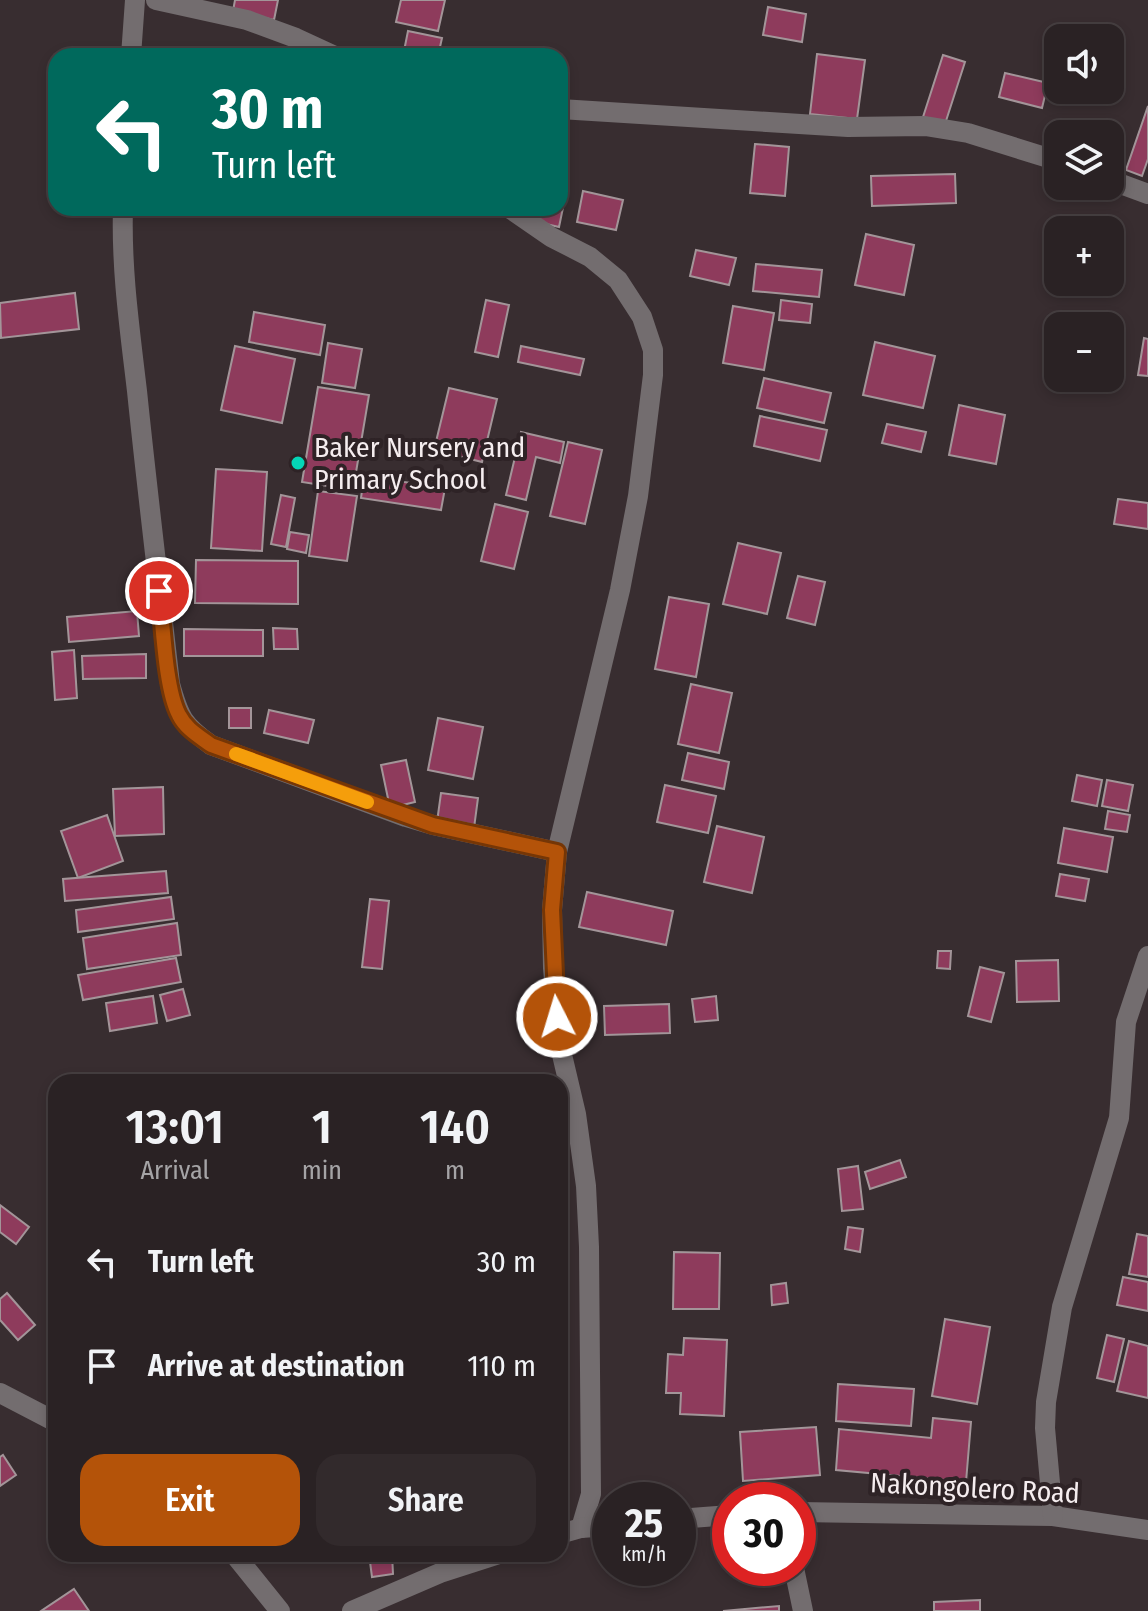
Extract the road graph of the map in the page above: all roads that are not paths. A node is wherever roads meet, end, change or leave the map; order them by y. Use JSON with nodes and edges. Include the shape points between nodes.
{"nodes":[{"id":1,"x":135,"y":0,"type":"edge"},
{"id":2,"x":156,"y":0,"type":"edge"},
{"id":3,"x":132,"y":48,"type":"edge"},
{"id":4,"x":318,"y":48,"type":"edge"},
{"id":5,"x":568,"y":110,"type":"edge"},
{"id":6,"x":1044,"y":157,"type":"edge"},
{"id":7,"x":1124,"y":185,"type":"edge"},
{"id":8,"x":1148,"y":194,"type":"edge"},
{"id":9,"x":123,"y":216,"type":"edge"},
{"id":10,"x":521,"y":216,"type":"edge"},
{"id":11,"x":557,"y":852,"type":"junction"},
{"id":12,"x":1148,"y":956,"type":"edge"},
{"id":13,"x":567,"y":1074,"type":"edge"},
{"id":14,"x":568,"y":1080,"type":"edge"},
{"id":15,"x":0,"y":1393,"type":"edge"},
{"id":16,"x":48,"y":1418,"type":"edge"},
{"id":17,"x":816,"y":1512,"type":"edge"},
{"id":18,"x":1053,"y":1516,"type":"junction"},
{"id":19,"x":592,"y":1527,"type":"edge"},
{"id":20,"x":581,"y":1528,"type":"junction"},
{"id":21,"x":1148,"y":1530,"type":"edge"},
{"id":22,"x":568,"y":1532,"type":"edge"},
{"id":23,"x":240,"y":1562,"type":"edge"},
{"id":24,"x":474,"y":1562,"type":"edge"},
{"id":25,"x":798,"y":1586,"type":"edge"},
{"id":26,"x":280,"y":1611,"type":"edge"},
{"id":27,"x":352,"y":1611,"type":"edge"},
{"id":28,"x":803,"y":1611,"type":"edge"}],
"edges":[{"from":1,"to":3,"type":"street"},
{"from":2,"to":4,"type":"street","via":[[247,20]]},
{"from":5,"to":6,"type":"street","via":[[848,127],[925,126]]},
{"from":7,"to":8,"type":"street"},
{"from":9,"to":11,"type":"street","via":[[148,499],[178,714],[211,745],[406,817]]},
{"from":10,"to":11,"type":"street","via":[[618,280],[642,317],[653,350],[633,524]]},
{"from":11,"to":13,"type":"street","via":[[553,968]]},
{"from":12,"to":18,"type":"street","via":[[1126,1022],[1119,1118],[1062,1307],[1046,1402]]},
{"from":14,"to":20,"type":"street","via":[[586,1186],[589,1247],[591,1494]]},
{"from":15,"to":16,"type":"street"},
{"from":17,"to":18,"type":"street","name":"Nakongolero Road"},
{"from":18,"to":21,"type":"street","name":"Nakongolero Road"},
{"from":19,"to":20,"type":"street"},
{"from":20,"to":22,"type":"street"},
{"from":23,"to":26,"type":"street"},
{"from":24,"to":27,"type":"street"},
{"from":25,"to":28,"type":"street"}]}
